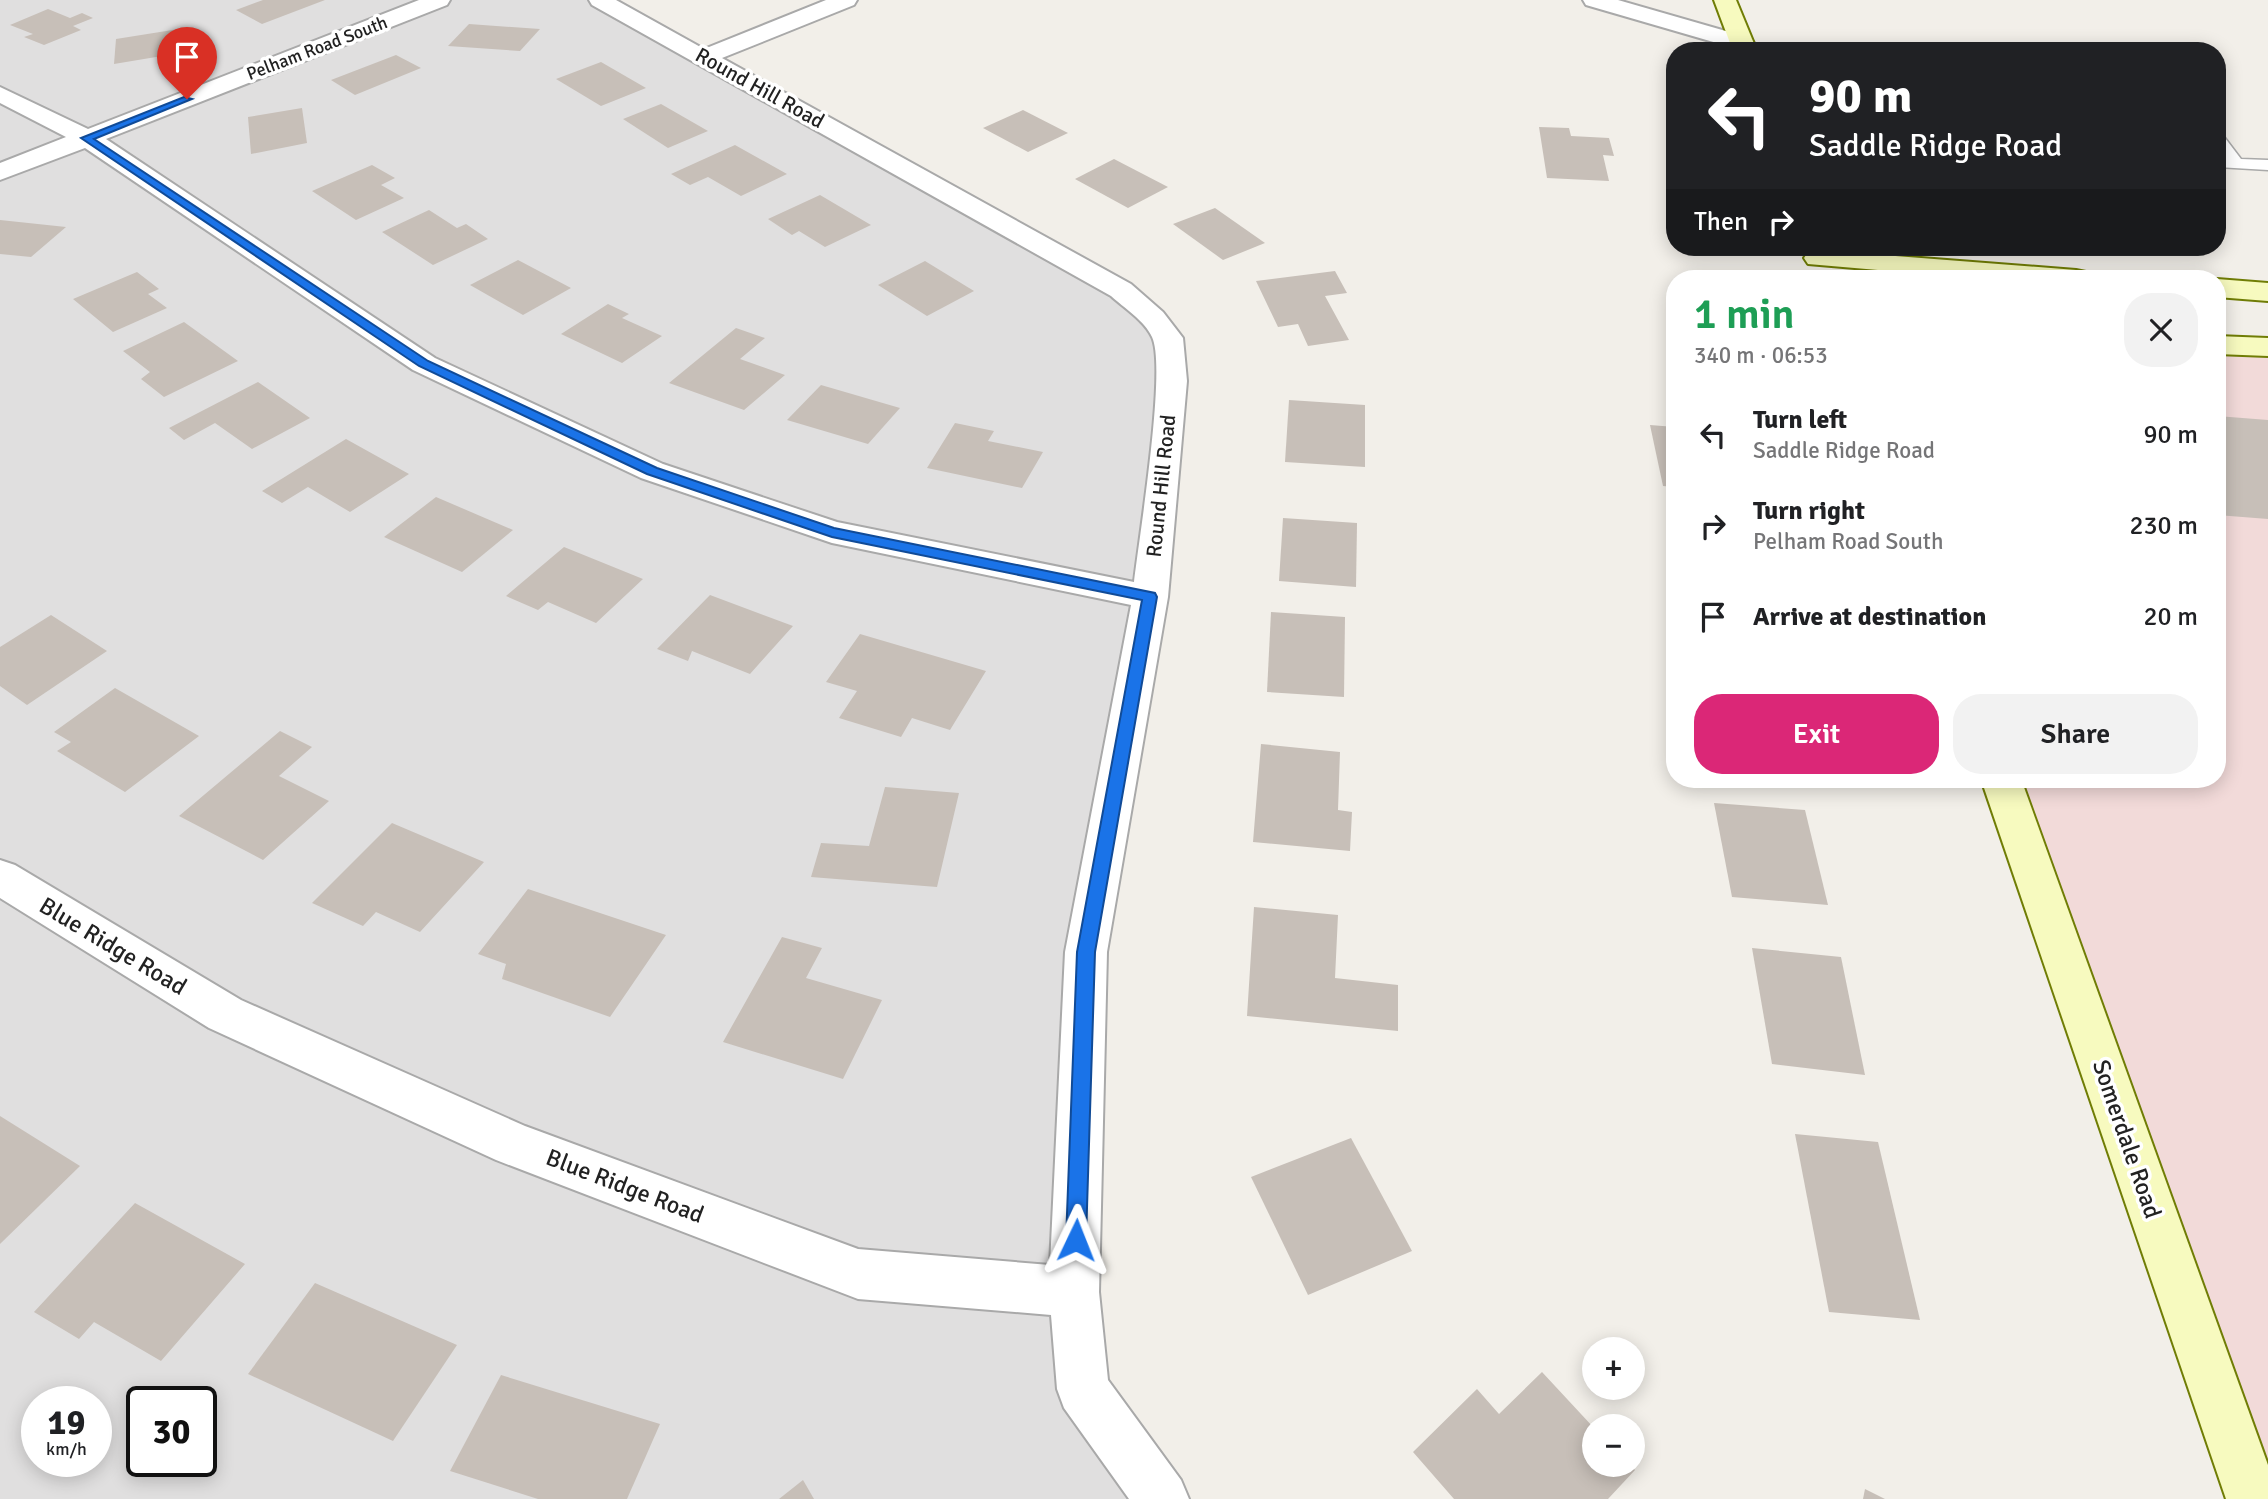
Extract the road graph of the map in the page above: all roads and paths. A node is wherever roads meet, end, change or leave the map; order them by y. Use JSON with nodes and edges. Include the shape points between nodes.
{"nodes":[{"id":1,"x":439,"y":0,"type":"edge"},
{"id":2,"x":600,"y":0,"type":"edge"},
{"id":3,"x":846,"y":0,"type":"edge"},
{"id":4,"x":1594,"y":0,"type":"edge"},
{"id":5,"x":1725,"y":0,"type":"edge"},
{"id":6,"x":1727,"y":42,"type":"edge"},
{"id":7,"x":1741,"y":42,"type":"edge"},
{"id":8,"x":704,"y":57,"type":"junction"},
{"id":9,"x":0,"y":94,"type":"edge"},
{"id":10,"x":87,"y":138,"type":"junction"},
{"id":11,"x":2226,"y":149,"type":"edge"},
{"id":12,"x":2226,"y":162,"type":"edge"},
{"id":13,"x":2236,"y":163,"type":"junction"},
{"id":14,"x":2268,"y":165,"type":"edge"},
{"id":15,"x":0,"y":172,"type":"edge"},
{"id":16,"x":1819,"y":261,"type":"edge"},
{"id":17,"x":1955,"y":270,"type":"edge"},
{"id":18,"x":2226,"y":289,"type":"edge"},
{"id":19,"x":2268,"y":292,"type":"edge"},
{"id":20,"x":2226,"y":345,"type":"edge"},
{"id":21,"x":2268,"y":347,"type":"edge"},
{"id":22,"x":1150,"y":597,"type":"junction"},
{"id":23,"x":2004,"y":788,"type":"edge"},
{"id":24,"x":0,"y":877,"type":"edge"},
{"id":25,"x":1074,"y":1292,"type":"junction"},
{"id":26,"x":1162,"y":1499,"type":"edge"},
{"id":27,"x":2253,"y":1499,"type":"edge"}],
"edges":[{"from":1,"to":10,"type":"street","name":"Pelham Road South"},
{"from":2,"to":8,"type":"street","name":"Round Hill Road"},
{"from":3,"to":8,"type":"street"},
{"from":4,"to":6,"type":"street"},
{"from":5,"to":7,"type":"main road"},
{"from":8,"to":22,"type":"street","name":"Round Hill Road","via":[[1121,290],[1153,318],[1168,338],[1172,381]]},
{"from":9,"to":10,"type":"street"},
{"from":10,"to":15,"type":"street","name":"Pelham Road South"},
{"from":10,"to":22,"type":"street","via":[[424,363],[652,471],[832,532]]},
{"from":11,"to":13,"type":"lane"},
{"from":12,"to":13,"type":"lane"},
{"from":13,"to":14,"type":"lane"},
{"from":16,"to":17,"type":"main road"},
{"from":18,"to":19,"type":"main road"},
{"from":20,"to":21,"type":"main road"},
{"from":22,"to":25,"type":"street","name":"Round Hill Road","via":[[1086,952]]},
{"from":23,"to":27,"type":"main road","name":"Somerdale Road"},
{"from":24,"to":25,"type":"street","name":"Blue Ridge Road","via":[[225,1014],[513,1144],[858,1275]]},
{"from":25,"to":26,"type":"street","via":[[1083,1389]]}]}
